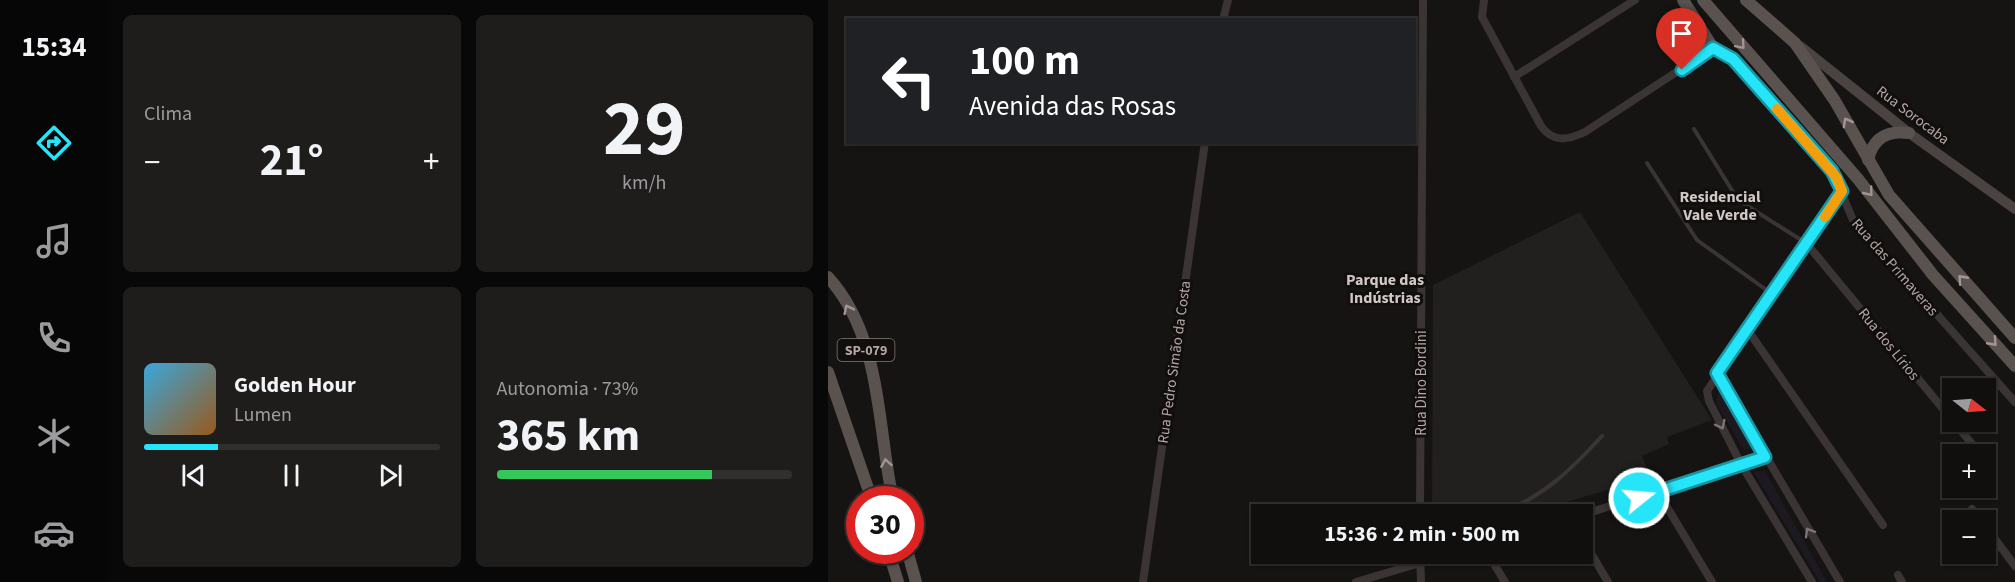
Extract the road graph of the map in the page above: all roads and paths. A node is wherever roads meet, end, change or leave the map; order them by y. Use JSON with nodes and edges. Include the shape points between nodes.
{"nodes":[{"id":1,"x":1228,"y":0,"type":"edge"},
{"id":2,"x":1423,"y":0,"type":"edge"},
{"id":3,"x":1484,"y":0,"type":"edge"},
{"id":4,"x":1635,"y":0,"type":"edge"},
{"id":5,"x":1683,"y":0,"type":"edge"},
{"id":6,"x":1703,"y":0,"type":"edge"},
{"id":7,"x":1749,"y":1,"type":"edge"},
{"id":8,"x":1224,"y":18,"type":"edge"},
{"id":9,"x":1795,"y":43,"type":"junction"},
{"id":10,"x":1713,"y":48,"type":"junction"},
{"id":11,"x":1514,"y":77,"type":"junction"},
{"id":12,"x":1694,"y":129,"type":"dead end"},
{"id":13,"x":1909,"y":133,"type":"junction"},
{"id":14,"x":1205,"y":144,"type":"edge"},
{"id":15,"x":1868,"y":160,"type":"junction"},
{"id":16,"x":1647,"y":163,"type":"dead end"},
{"id":17,"x":1842,"y":191,"type":"junction"},
{"id":18,"x":2015,"y":208,"type":"edge"},
{"id":19,"x":1807,"y":244,"type":"junction"},
{"id":20,"x":830,"y":279,"type":"edge"},
{"id":21,"x":1773,"y":294,"type":"junction"},
{"id":22,"x":828,"y":299,"type":"edge"},
{"id":23,"x":1747,"y":329,"type":"junction"},
{"id":24,"x":2015,"y":338,"type":"edge"},
{"id":25,"x":2015,"y":366,"type":"edge"},
{"id":26,"x":828,"y":372,"type":"edge"},
{"id":27,"x":1717,"y":373,"type":"junction"},
{"id":28,"x":2015,"y":402,"type":"edge"},
{"id":29,"x":1602,"y":436,"type":"dead end"},
{"id":30,"x":1972,"y":444,"type":"dead end"},
{"id":31,"x":1765,"y":457,"type":"junction"},
{"id":32,"x":1741,"y":464,"type":"junction"},
{"id":33,"x":867,"y":486,"type":"edge"},
{"id":34,"x":891,"y":486,"type":"edge"},
{"id":35,"x":1658,"y":492,"type":"junction"},
{"id":36,"x":1420,"y":504,"type":"edge"},
{"id":37,"x":1521,"y":504,"type":"edge"},
{"id":38,"x":1593,"y":512,"type":"edge"},
{"id":39,"x":1883,"y":525,"type":"dead end"},
{"id":40,"x":1996,"y":540,"type":"edge"},
{"id":41,"x":1593,"y":557,"type":"edge"},
{"id":42,"x":892,"y":564,"type":"edge"},
{"id":43,"x":911,"y":564,"type":"edge"},
{"id":44,"x":1404,"y":564,"type":"edge"},
{"id":45,"x":1420,"y":564,"type":"edge"},
{"id":46,"x":1494,"y":564,"type":"edge"},
{"id":47,"x":2015,"y":566,"type":"edge"},
{"id":48,"x":898,"y":582,"type":"edge"},
{"id":49,"x":916,"y":582,"type":"edge"},
{"id":50,"x":1143,"y":582,"type":"edge"},
{"id":51,"x":1356,"y":582,"type":"edge"},
{"id":52,"x":1421,"y":582,"type":"edge"},
{"id":53,"x":1505,"y":582,"type":"edge"},
{"id":54,"x":1608,"y":582,"type":"edge"},
{"id":55,"x":1712,"y":582,"type":"edge"},
{"id":56,"x":1812,"y":582,"type":"edge"},
{"id":57,"x":1840,"y":582,"type":"edge"}],
"edges":[{"from":1,"to":8,"type":"street"},
{"from":2,"to":36,"type":"street","name":"Rua Dino Bordini"},
{"from":3,"to":11,"type":"street","via":[[1482,17]]},
{"from":4,"to":11,"type":"street"},
{"from":5,"to":10,"type":"main road"},
{"from":6,"to":25,"type":"main road","one_way":true,"via":[[1858,179],[1933,275]]},
{"from":7,"to":9,"type":"main road"},
{"from":9,"to":13,"type":"main road","name":"Rua Sorocaba"},
{"from":15,"to":9,"type":"main road","one_way":true,"via":[[1835,101]]},
{"from":10,"to":11,"type":"street","via":[[1585,132],[1564,140],[1546,133]]},
{"from":10,"to":17,"type":"street","name":"Rua das Primaveras","via":[[1733,59],[1832,171]]},
{"from":12,"to":19,"type":"lane","via":[[1738,200]]},
{"from":13,"to":15,"type":"main road","via":[[1897,131],[1881,137]]},
{"from":13,"to":18,"type":"main road","name":"Rua Sorocaba"},
{"from":14,"to":50,"type":"street","name":"Rua Pedro Simão da Costa"},
{"from":24,"to":15,"type":"main road","one_way":true,"via":[[1907,217]]},
{"from":16,"to":21,"type":"lane","via":[[1697,240]]},
{"from":17,"to":19,"type":"street"},
{"from":17,"to":28,"type":"street","name":"Rua das Primaveras","via":[[1852,220]]},
{"from":19,"to":21,"type":"street"},
{"from":19,"to":30,"type":"street","name":"Rua dos Lírios"},
{"from":20,"to":22,"type":"main road"},
{"from":34,"to":20,"type":"main road","number":"SP-079","one_way":true,"via":[[867,351]]},
{"from":21,"to":23,"type":"street"},
{"from":23,"to":27,"type":"street"},
{"from":23,"to":39,"type":"street"},
{"from":26,"to":33,"type":"main road","number":"SP-079"},
{"from":27,"to":31,"type":"street"},
{"from":27,"to":32,"type":"street","one_way":true,"via":[[1708,386],[1708,397]]},
{"from":29,"to":37,"type":"lane","via":[[1571,471]]},
{"from":31,"to":32,"type":"street"},
{"from":57,"to":31,"type":"street","one_way":true},
{"from":32,"to":35,"type":"street"},
{"from":32,"to":56,"type":"street"},
{"from":35,"to":38,"type":"street"},
{"from":35,"to":55,"type":"street"},
{"from":40,"to":47,"type":"street"},
{"from":41,"to":54,"type":"street"},
{"from":42,"to":48,"type":"main road"},
{"from":43,"to":49,"type":"main road"},
{"from":44,"to":51,"type":"street"},
{"from":45,"to":52,"type":"street"},
{"from":46,"to":53,"type":"street"}]}
